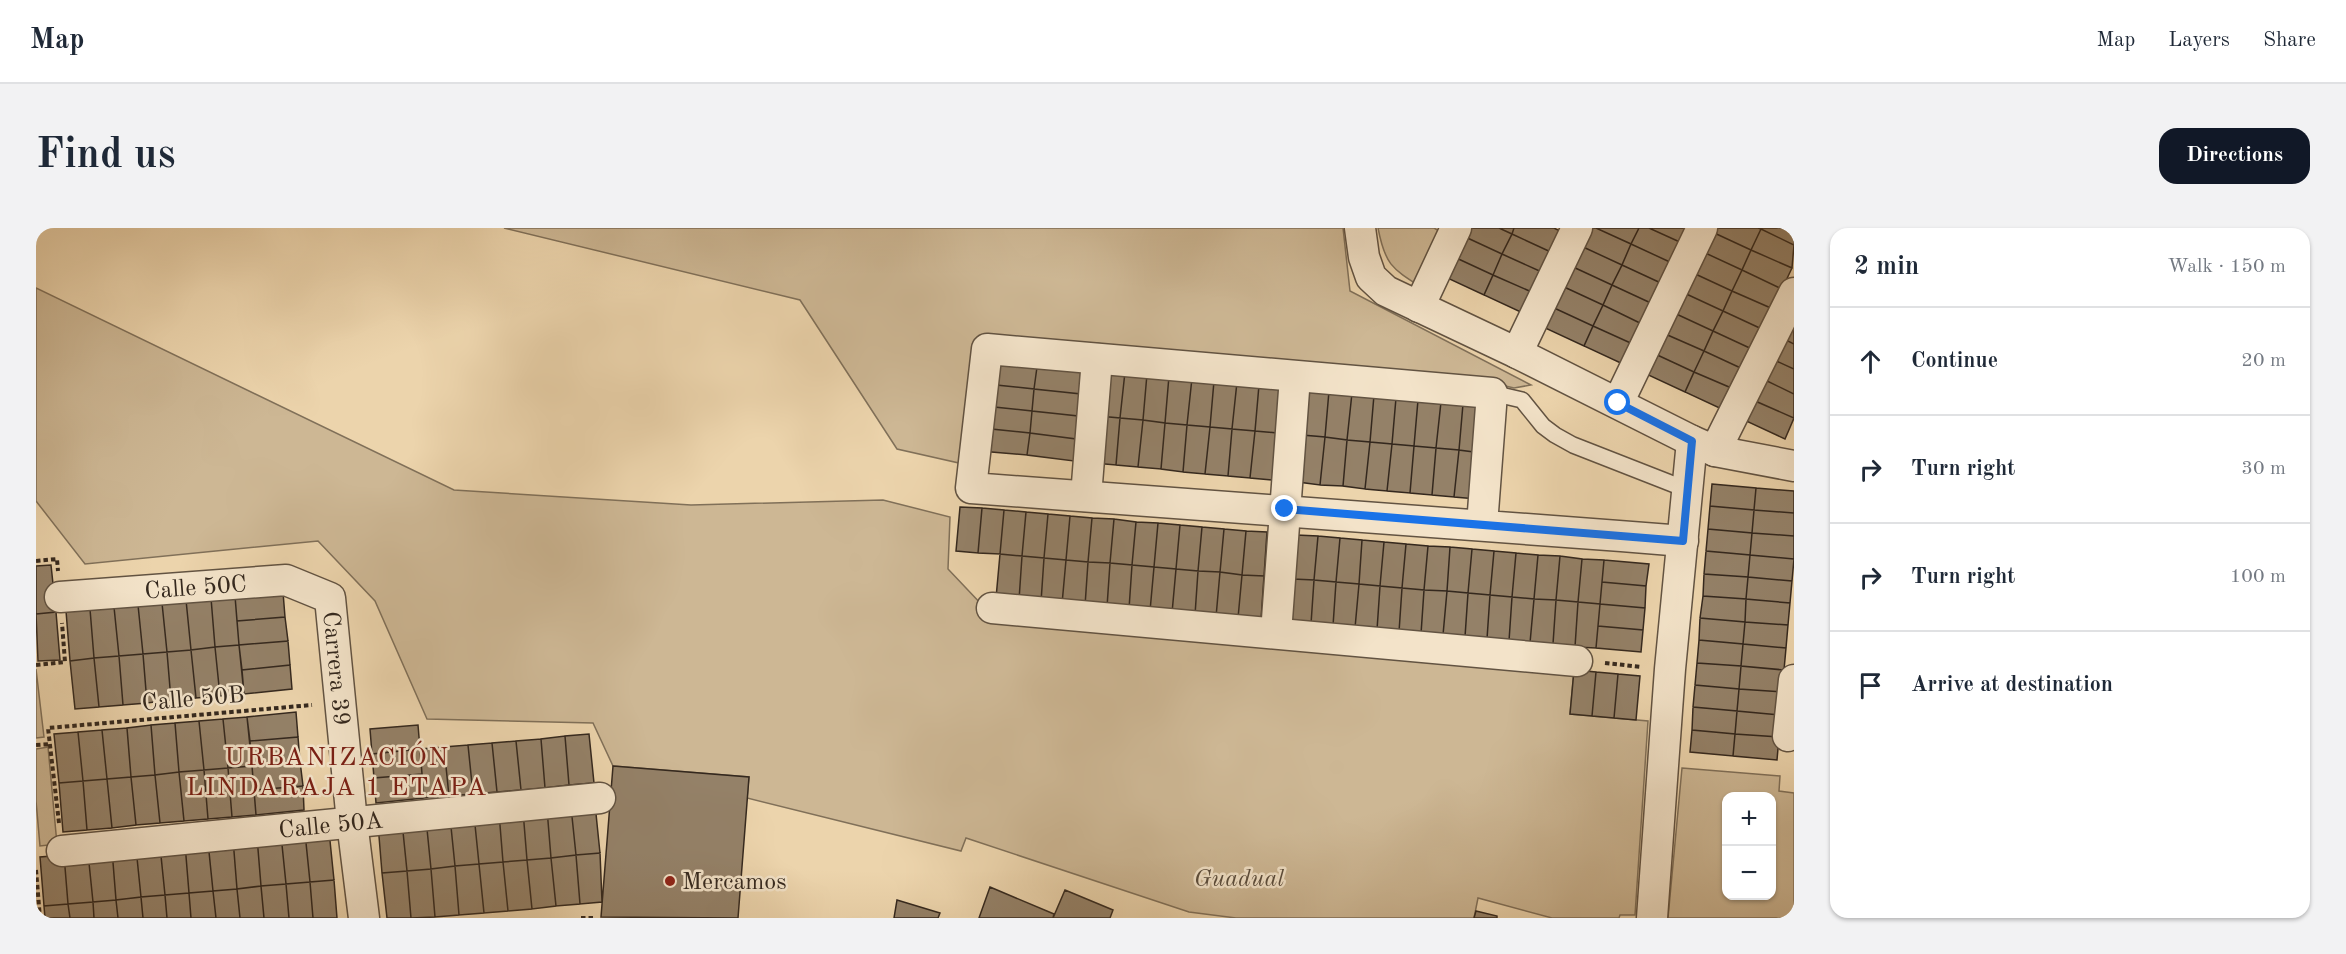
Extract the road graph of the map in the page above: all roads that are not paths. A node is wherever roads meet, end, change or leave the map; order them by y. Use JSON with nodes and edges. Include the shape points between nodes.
{"nodes":[{"id":1,"x":1360,"y":228,"type":"edge"},
{"id":2,"x":1456,"y":228,"type":"edge"},
{"id":3,"x":1577,"y":228,"type":"edge"},
{"id":4,"x":1702,"y":228,"type":"edge"},
{"id":5,"x":1794,"y":293,"type":"edge"},
{"id":6,"x":1419,"y":307,"type":"junction"},
{"id":7,"x":1517,"y":353,"type":"junction"},
{"id":8,"x":1097,"y":359,"type":"junction"},
{"id":9,"x":1295,"y":377,"type":"junction"},
{"id":10,"x":1492,"y":393,"type":"junction"},
{"id":11,"x":1618,"y":403,"type":"junction"},
{"id":12,"x":1704,"y":446,"type":"junction"},
{"id":13,"x":1794,"y":466,"type":"edge"},
{"id":14,"x":1688,"y":490,"type":"junction"},
{"id":15,"x":1086,"y":496,"type":"junction"},
{"id":16,"x":1285,"y":509,"type":"junction"},
{"id":17,"x":1482,"y":525,"type":"junction"},
{"id":18,"x":1683,"y":541,"type":"junction"},
{"id":19,"x":60,"y":597,"type":"dead end"},
{"id":20,"x":330,"y":598,"type":"joint"},
{"id":21,"x":992,"y":608,"type":"dead end"},
{"id":22,"x":1276,"y":633,"type":"junction"},
{"id":23,"x":1577,"y":661,"type":"road end"},
{"id":24,"x":1794,"y":680,"type":"edge"},
{"id":25,"x":1788,"y":735,"type":"dead end"},
{"id":26,"x":600,"y":798,"type":"dead end"},
{"id":27,"x":352,"y":822,"type":"junction"},
{"id":28,"x":62,"y":850,"type":"road end"},
{"id":29,"x":364,"y":918,"type":"edge"},
{"id":30,"x":1652,"y":918,"type":"edge"}],
"edges":[{"from":1,"to":6,"type":"street","via":[[1371,277],[1386,291]]},
{"from":2,"to":6,"type":"street"},
{"from":3,"to":7,"type":"street"},
{"from":4,"to":11,"type":"street"},
{"from":5,"to":12,"type":"street"},
{"from":6,"to":7,"type":"street"},
{"from":7,"to":11,"type":"street"},
{"from":8,"to":9,"type":"street"},
{"from":8,"to":15,"type":"street"},
{"from":8,"to":15,"type":"street","via":[[987,349],[971,488]]},
{"from":9,"to":10,"type":"street"},
{"from":9,"to":16,"type":"street"},
{"from":10,"to":14,"type":"lane","via":[[1522,400],[1543,426],[1573,444]]},
{"from":10,"to":17,"type":"street"},
{"from":11,"to":12,"type":"street"},
{"from":12,"to":13,"type":"street"},
{"from":12,"to":14,"type":"street"},
{"from":14,"to":18,"type":"street"},
{"from":15,"to":16,"type":"street"},
{"from":16,"to":17,"type":"street"},
{"from":16,"to":22,"type":"street"},
{"from":17,"to":18,"type":"street"},
{"from":18,"to":30,"type":"street"},
{"from":19,"to":20,"type":"street","name":"Calle 50C","via":[[286,580]]},
{"from":20,"to":27,"type":"street","name":"Carrera 39"},
{"from":21,"to":22,"type":"street"},
{"from":22,"to":23,"type":"street"},
{"from":24,"to":25,"type":"street"},
{"from":26,"to":27,"type":"street","name":"Calle 50A"},
{"from":27,"to":28,"type":"street","name":"Calle 50A"},
{"from":27,"to":29,"type":"street","name":"Carrera 39"}]}
